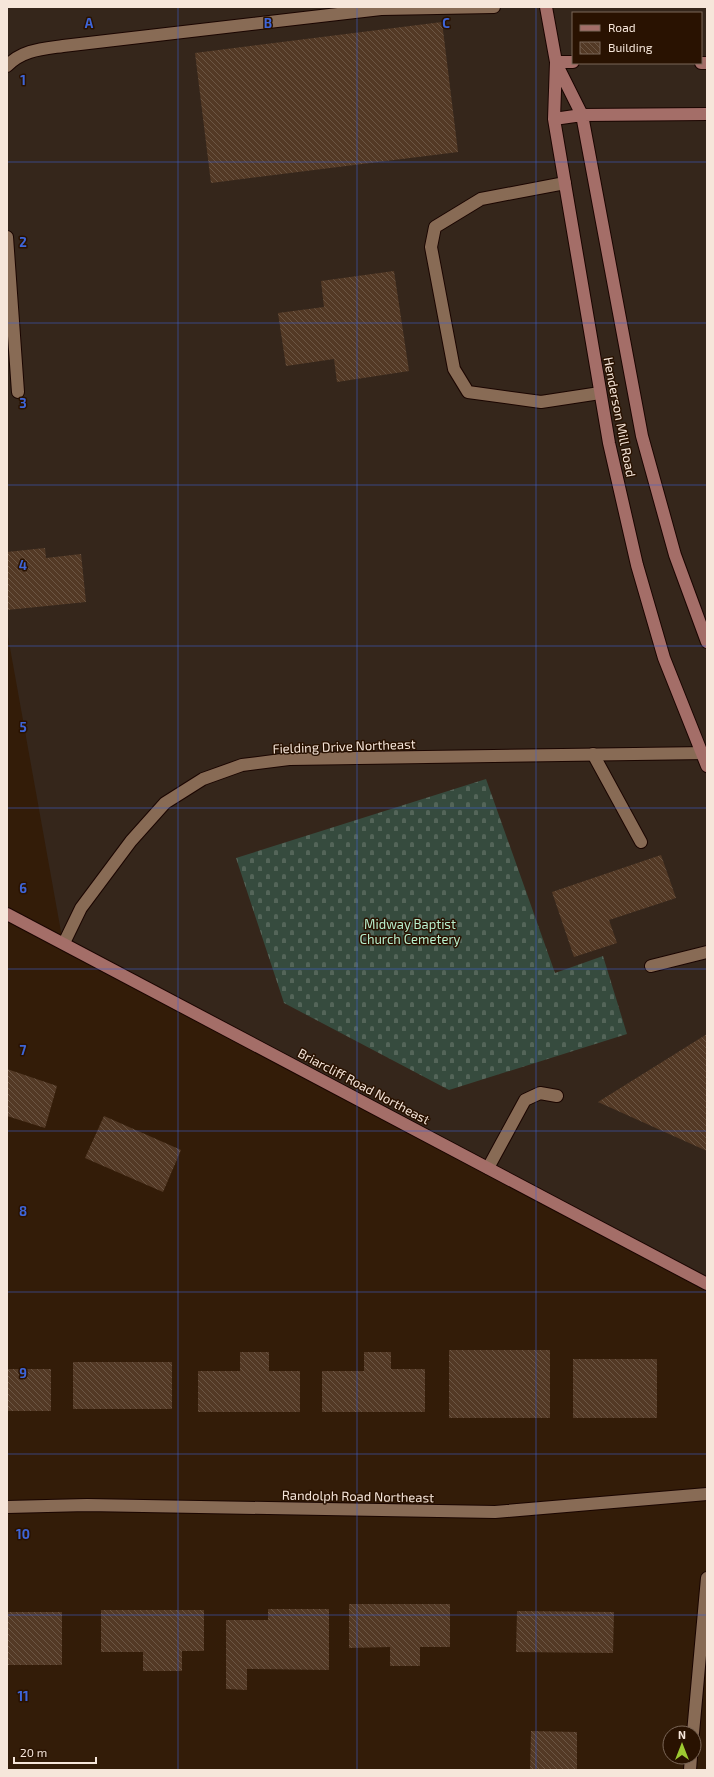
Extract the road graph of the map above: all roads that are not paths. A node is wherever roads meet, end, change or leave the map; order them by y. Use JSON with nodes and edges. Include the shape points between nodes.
{"nodes":[{"id":1,"x":494,"y":7,"type":"edge"},
{"id":2,"x":546,"y":7,"type":"edge"},
{"id":3,"x":556,"y":62,"type":"junction"},
{"id":4,"x":572,"y":62,"type":"edge"},
{"id":5,"x":7,"y":66,"type":"edge"},
{"id":6,"x":707,"y":114,"type":"edge"},
{"id":7,"x":582,"y":115,"type":"junction"},
{"id":8,"x":554,"y":119,"type":"junction"},
{"id":9,"x":565,"y":183,"type":"junction"},
{"id":10,"x":7,"y":237,"type":"edge"},
{"id":11,"x":18,"y":392,"type":"dead end"},
{"id":12,"x":600,"y":393,"type":"junction"},
{"id":13,"x":707,"y":642,"type":"edge"},
{"id":14,"x":704,"y":753,"type":"edge"},
{"id":15,"x":593,"y":754,"type":"junction"},
{"id":16,"x":707,"y":766,"type":"edge"},
{"id":17,"x":641,"y":842,"type":"dead end"},
{"id":18,"x":7,"y":914,"type":"edge"},
{"id":19,"x":64,"y":944,"type":"junction"},
{"id":20,"x":707,"y":952,"type":"edge"},
{"id":21,"x":651,"y":966,"type":"dead end"},
{"id":22,"x":557,"y":1096,"type":"dead end"},
{"id":23,"x":488,"y":1168,"type":"junction"},
{"id":24,"x":707,"y":1284,"type":"edge"},
{"id":25,"x":707,"y":1494,"type":"edge"},
{"id":26,"x":7,"y":1507,"type":"edge"},
{"id":27,"x":707,"y":1578,"type":"edge"},
{"id":28,"x":694,"y":1725,"type":"edge"}],
"edges":[{"from":1,"to":5,"type":"street","via":[[381,9],[70,46],[30,51],[14,59]]},
{"from":2,"to":3,"type":"street","name":"Henderson Mill Road"},
{"from":3,"to":4,"type":"street"},
{"from":3,"to":7,"type":"street","name":"Henderson Mill Road"},
{"from":3,"to":8,"type":"street","name":"Henderson Mill Road"},
{"from":6,"to":7,"type":"street"},
{"from":7,"to":8,"type":"street"},
{"from":7,"to":13,"type":"street","name":"Henderson Mill Road","via":[[642,436],[675,555]]},
{"from":8,"to":9,"type":"street","name":"Henderson Mill Road"},
{"from":9,"to":12,"type":"street","name":"Henderson Mill Road"},
{"from":9,"to":12,"type":"street","via":[[481,199],[435,226],[431,247],[454,369],[468,392],[541,402]]},
{"from":10,"to":11,"type":"street"},
{"from":12,"to":14,"type":"street","name":"Henderson Mill Road","via":[[637,565],[664,658]]},
{"from":14,"to":15,"type":"street","name":"Fielding Drive Northeast"},
{"from":14,"to":16,"type":"street","name":"Henderson Mill Road"},
{"from":15,"to":17,"type":"street"},
{"from":15,"to":19,"type":"street","name":"Fielding Drive Northeast","via":[[289,759],[242,765],[203,779],[165,804],[131,841],[81,908]]},
{"from":18,"to":19,"type":"street","name":"Briarcliff Road Northeast"},
{"from":19,"to":23,"type":"street","name":"Briarcliff Road Northeast"},
{"from":20,"to":21,"type":"street"},
{"from":22,"to":23,"type":"street","via":[[540,1093],[525,1100]]},
{"from":23,"to":24,"type":"street","name":"Briarcliff Road Northeast"},
{"from":25,"to":26,"type":"street","name":"Randolph Road Northeast","via":[[495,1512]]},
{"from":27,"to":28,"type":"street"}]}
